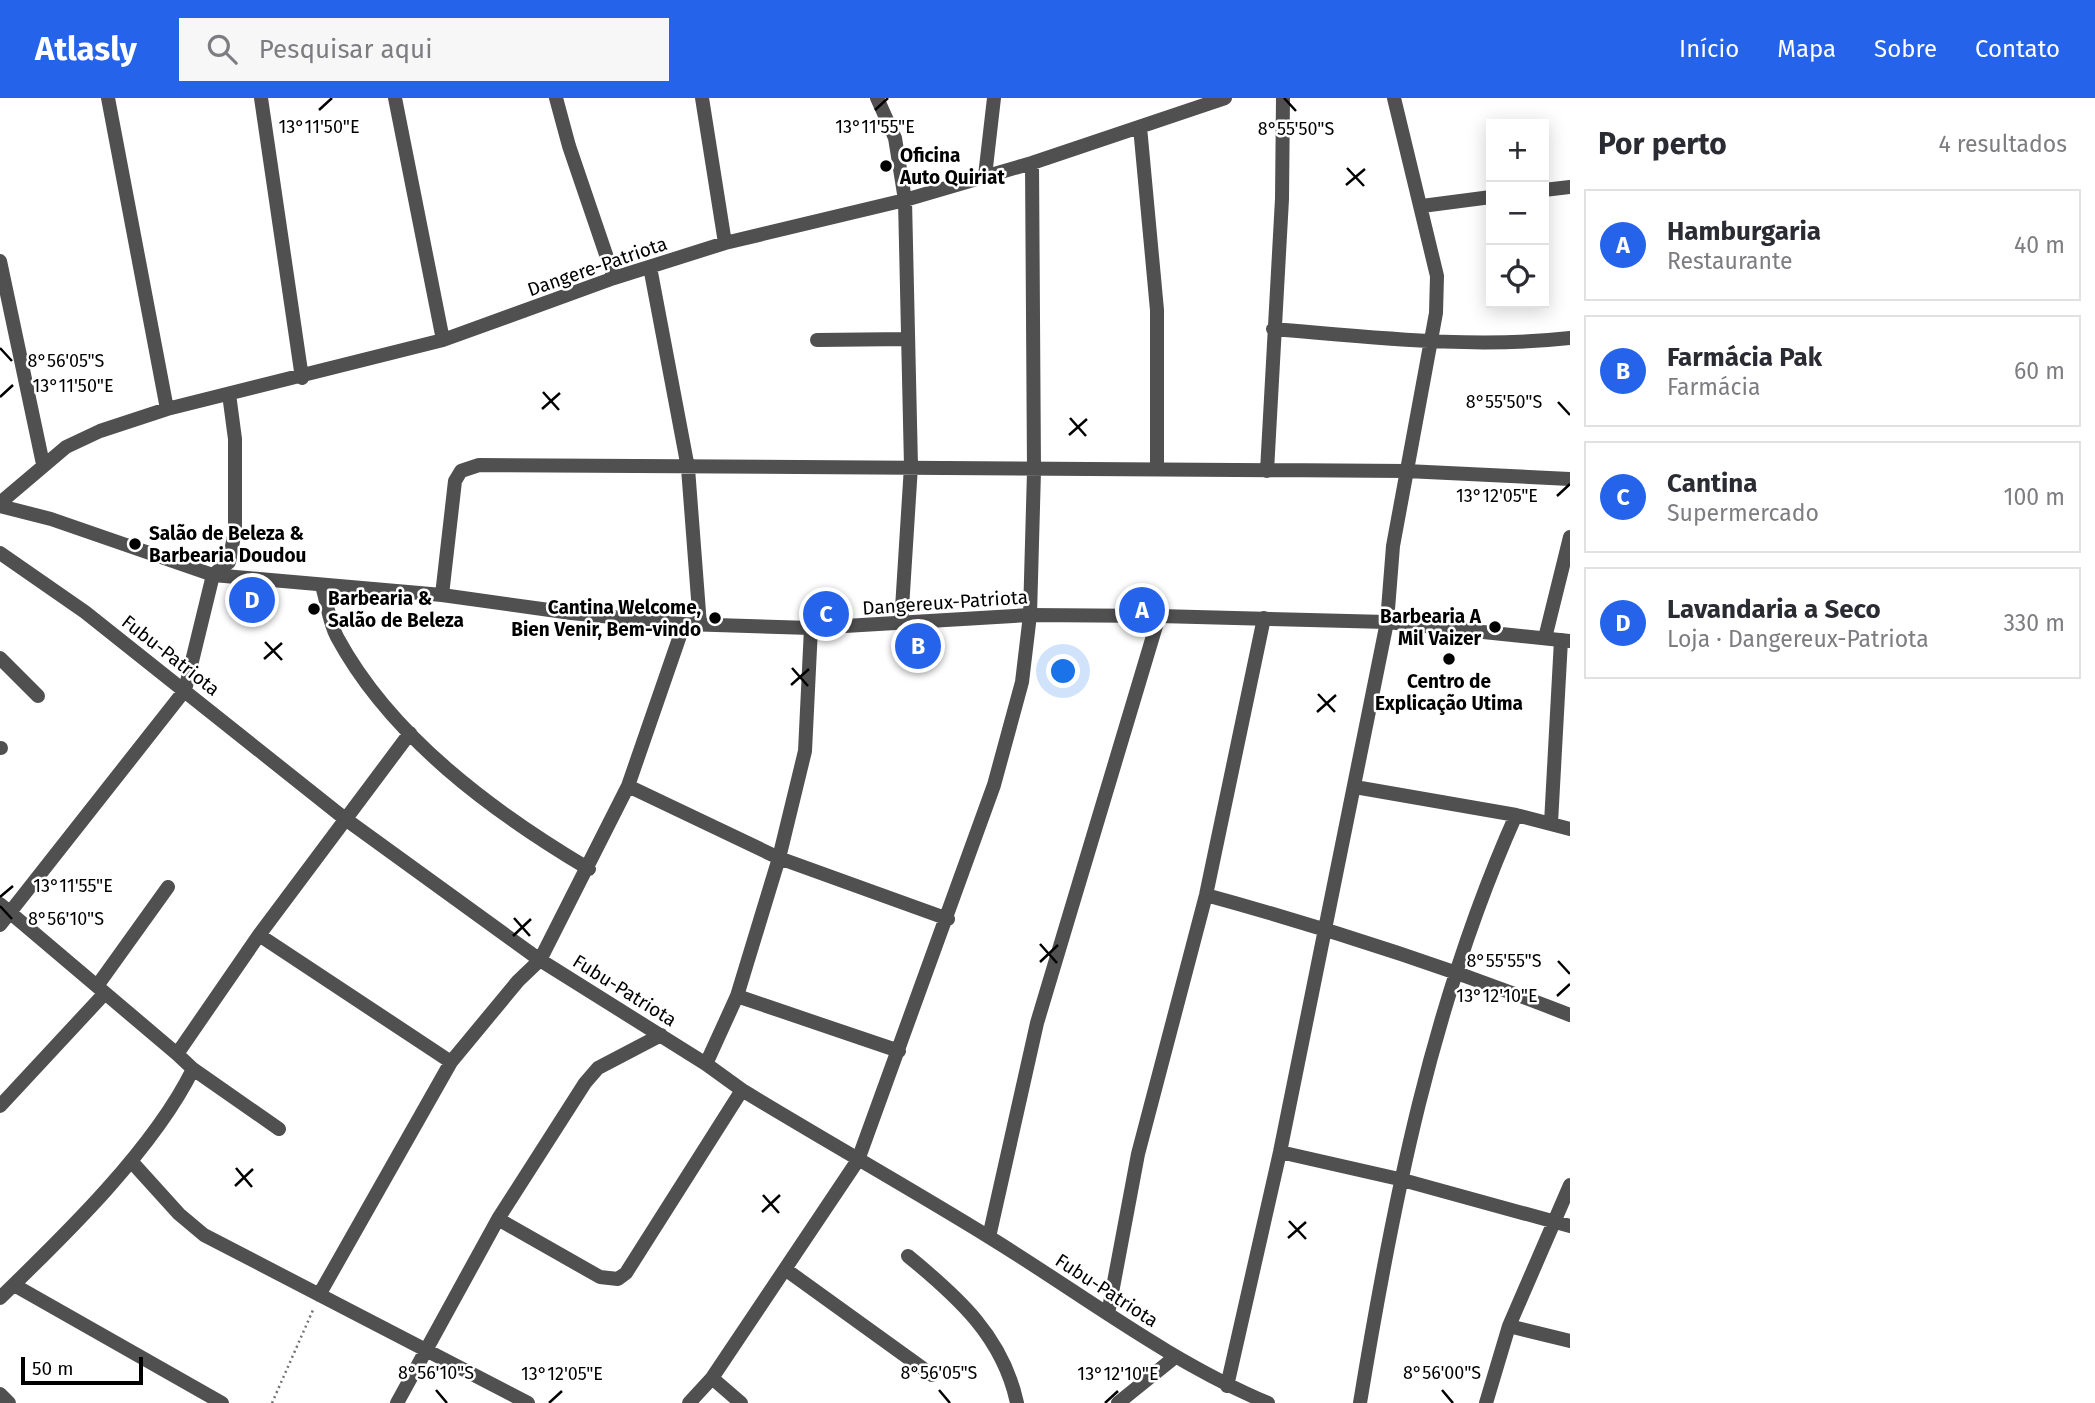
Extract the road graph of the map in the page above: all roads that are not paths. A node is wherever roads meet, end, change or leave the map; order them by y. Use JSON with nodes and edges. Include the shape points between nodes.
{"nodes":[{"id":1,"x":108,"y":98,"type":"edge"},
{"id":2,"x":261,"y":98,"type":"edge"},
{"id":3,"x":396,"y":98,"type":"edge"},
{"id":4,"x":556,"y":98,"type":"edge"},
{"id":5,"x":702,"y":98,"type":"edge"},
{"id":6,"x":877,"y":98,"type":"edge"},
{"id":7,"x":994,"y":98,"type":"edge"},
{"id":8,"x":1225,"y":98,"type":"edge"},
{"id":9,"x":1283,"y":98,"type":"edge"},
{"id":10,"x":1394,"y":98,"type":"edge"},
{"id":11,"x":1140,"y":127,"type":"junction"},
{"id":12,"x":1032,"y":163,"type":"junction"},
{"id":13,"x":985,"y":176,"type":"junction"},
{"id":14,"x":1570,"y":187,"type":"edge"},
{"id":15,"x":1549,"y":189,"type":"edge"},
{"id":16,"x":1486,"y":198,"type":"edge"},
{"id":17,"x":905,"y":200,"type":"junction"},
{"id":18,"x":1422,"y":206,"type":"junction"},
{"id":19,"x":724,"y":243,"type":"junction"},
{"id":20,"x":0,"y":261,"type":"edge"},
{"id":21,"x":650,"y":267,"type":"junction"},
{"id":22,"x":614,"y":278,"type":"junction"},
{"id":23,"x":1272,"y":329,"type":"junction"},
{"id":24,"x":1570,"y":338,"type":"edge"},
{"id":25,"x":908,"y":339,"type":"junction"},
{"id":26,"x":443,"y":340,"type":"junction"},
{"id":27,"x":817,"y":340,"type":"dead end"},
{"id":28,"x":1432,"y":341,"type":"junction"},
{"id":29,"x":302,"y":377,"type":"junction"},
{"id":30,"x":229,"y":394,"type":"junction"},
{"id":31,"x":167,"y":409,"type":"junction"},
{"id":32,"x":43,"y":464,"type":"junction"},
{"id":33,"x":911,"y":466,"type":"junction"},
{"id":34,"x":688,"y":468,"type":"junction"},
{"id":35,"x":1157,"y":469,"type":"junction"},
{"id":36,"x":1034,"y":471,"type":"junction"},
{"id":37,"x":1266,"y":471,"type":"junction"},
{"id":38,"x":1406,"y":471,"type":"junction"},
{"id":39,"x":1570,"y":479,"type":"edge"},
{"id":40,"x":0,"y":504,"type":"edge"},
{"id":41,"x":1570,"y":537,"type":"edge"},
{"id":42,"x":0,"y":553,"type":"edge"},
{"id":43,"x":213,"y":575,"type":"junction"},
{"id":44,"x":322,"y":586,"type":"junction"},
{"id":45,"x":442,"y":595,"type":"junction"},
{"id":46,"x":1030,"y":615,"type":"junction"},
{"id":47,"x":1158,"y":616,"type":"junction"},
{"id":48,"x":1264,"y":618,"type":"junction"},
{"id":49,"x":1387,"y":622,"type":"junction"},
{"id":50,"x":684,"y":624,"type":"junction"},
{"id":51,"x":901,"y":624,"type":"junction"},
{"id":52,"x":700,"y":625,"type":"junction"},
{"id":53,"x":811,"y":628,"type":"junction"},
{"id":54,"x":1545,"y":638,"type":"junction"},
{"id":55,"x":1566,"y":641,"type":"edge"},
{"id":56,"x":0,"y":658,"type":"edge"},
{"id":57,"x":185,"y":690,"type":"junction"},
{"id":58,"x":37,"y":696,"type":"dead end"},
{"id":59,"x":410,"y":733,"type":"junction"},
{"id":60,"x":628,"y":786,"type":"junction"},
{"id":61,"x":1355,"y":787,"type":"junction"},
{"id":62,"x":1516,"y":816,"type":"junction"},
{"id":63,"x":344,"y":818,"type":"junction"},
{"id":64,"x":1551,"y":823,"type":"junction"},
{"id":65,"x":1570,"y":829,"type":"edge"},
{"id":66,"x":779,"y":858,"type":"junction"},
{"id":67,"x":589,"y":869,"type":"junction"},
{"id":68,"x":168,"y":887,"type":"dead end"},
{"id":69,"x":1206,"y":895,"type":"junction"},
{"id":70,"x":3,"y":914,"type":"edge"},
{"id":71,"x":948,"y":919,"type":"junction"},
{"id":72,"x":1325,"y":928,"type":"junction"},
{"id":73,"x":259,"y":935,"type":"junction"},
{"id":74,"x":540,"y":960,"type":"junction"},
{"id":75,"x":1455,"y":970,"type":"junction"},
{"id":76,"x":101,"y":990,"type":"junction"},
{"id":77,"x":737,"y":996,"type":"junction"},
{"id":78,"x":1570,"y":1015,"type":"edge"},
{"id":79,"x":661,"y":1035,"type":"junction"},
{"id":80,"x":899,"y":1051,"type":"junction"},
{"id":81,"x":177,"y":1054,"type":"junction"},
{"id":82,"x":451,"y":1062,"type":"junction"},
{"id":83,"x":706,"y":1064,"type":"junction"},
{"id":84,"x":193,"y":1069,"type":"junction"},
{"id":85,"x":742,"y":1090,"type":"junction"},
{"id":86,"x":0,"y":1106,"type":"edge"},
{"id":87,"x":279,"y":1129,"type":"dead end"},
{"id":88,"x":1280,"y":1152,"type":"junction"},
{"id":89,"x":858,"y":1160,"type":"junction"},
{"id":90,"x":131,"y":1161,"type":"junction"},
{"id":91,"x":1399,"y":1180,"type":"junction"},
{"id":92,"x":1570,"y":1185,"type":"edge"},
{"id":93,"x":498,"y":1219,"type":"junction"},
{"id":94,"x":1552,"y":1222,"type":"junction"},
{"id":95,"x":1570,"y":1226,"type":"edge"},
{"id":96,"x":989,"y":1237,"type":"junction"},
{"id":97,"x":908,"y":1256,"type":"dead end"},
{"id":98,"x":785,"y":1269,"type":"junction"},
{"id":99,"x":14,"y":1285,"type":"junction"},
{"id":100,"x":319,"y":1295,"type":"junction"},
{"id":101,"x":0,"y":1298,"type":"edge"},
{"id":102,"x":1108,"y":1314,"type":"junction"},
{"id":103,"x":1509,"y":1326,"type":"junction"},
{"id":104,"x":1570,"y":1342,"type":"edge"},
{"id":105,"x":426,"y":1351,"type":"junction"},
{"id":106,"x":1175,"y":1357,"type":"junction"},
{"id":107,"x":933,"y":1375,"type":"dead end"},
{"id":108,"x":712,"y":1378,"type":"junction"},
{"id":109,"x":1227,"y":1386,"type":"junction"},
{"id":110,"x":0,"y":1394,"type":"edge"},
{"id":111,"x":9,"y":1403,"type":"edge"},
{"id":112,"x":222,"y":1403,"type":"edge"},
{"id":113,"x":397,"y":1403,"type":"edge"},
{"id":114,"x":528,"y":1403,"type":"edge"},
{"id":115,"x":689,"y":1403,"type":"edge"},
{"id":116,"x":741,"y":1403,"type":"edge"},
{"id":117,"x":1017,"y":1403,"type":"edge"},
{"id":118,"x":1118,"y":1403,"type":"edge"},
{"id":119,"x":1268,"y":1403,"type":"edge"},
{"id":120,"x":1360,"y":1403,"type":"edge"},
{"id":121,"x":1486,"y":1403,"type":"edge"}],
"edges":[{"from":1,"to":31,"type":"street"},
{"from":2,"to":29,"type":"street"},
{"from":3,"to":26,"type":"street"},
{"from":4,"to":22,"type":"street"},
{"from":5,"to":19,"type":"street"},
{"from":6,"to":17,"type":"street","via":[[895,138]]},
{"from":7,"to":13,"type":"street"},
{"from":8,"to":11,"type":"street","name":"Dangere-Patriota"},
{"from":9,"to":23,"type":"street","via":[[1282,198]]},
{"from":10,"to":18,"type":"street"},
{"from":11,"to":12,"type":"street","name":"Dangere-Patriota"},
{"from":11,"to":35,"type":"street","via":[[1157,310]]},
{"from":12,"to":13,"type":"street","name":"Dangere-Patriota"},
{"from":12,"to":36,"type":"street"},
{"from":13,"to":17,"type":"street","name":"Dangere-Patriota"},
{"from":14,"to":15,"type":"street"},
{"from":16,"to":18,"type":"street"},
{"from":17,"to":19,"type":"street","name":"Dangere-Patriota"},
{"from":17,"to":25,"type":"street"},
{"from":18,"to":28,"type":"street","via":[[1437,276]]},
{"from":19,"to":21,"type":"street","name":"Dangere-Patriota"},
{"from":20,"to":32,"type":"street"},
{"from":21,"to":22,"type":"street","name":"Dangere-Patriota"},
{"from":21,"to":34,"type":"street"},
{"from":22,"to":26,"type":"street","name":"Dangere-Patriota"},
{"from":23,"to":28,"type":"street"},
{"from":23,"to":37,"type":"street"},
{"from":24,"to":28,"type":"street","via":[[1522,343]]},
{"from":25,"to":27,"type":"street"},
{"from":25,"to":33,"type":"street"},
{"from":26,"to":29,"type":"street","name":"Dangere-Patriota"},
{"from":28,"to":38,"type":"street"},
{"from":29,"to":30,"type":"street","name":"Dangere-Patriota"},
{"from":30,"to":31,"type":"street","name":"Dangere-Patriota"},
{"from":30,"to":43,"type":"street","via":[[235,439],[235,531],[229,562]]},
{"from":31,"to":32,"type":"street","name":"Dangere-Patriota","via":[[100,431]]},
{"from":32,"to":40,"type":"street","name":"Dangere-Patriota"},
{"from":33,"to":34,"type":"street"},
{"from":33,"to":36,"type":"street"},
{"from":33,"to":51,"type":"street"},
{"from":34,"to":45,"type":"street","via":[[469,467],[461,471],[452,496]]},
{"from":34,"to":52,"type":"street"},
{"from":35,"to":36,"type":"street"},
{"from":35,"to":37,"type":"street"},
{"from":36,"to":46,"type":"street"},
{"from":37,"to":38,"type":"street"},
{"from":38,"to":39,"type":"street"},
{"from":38,"to":49,"type":"street","via":[[1391,557]]},
{"from":40,"to":43,"type":"street","name":"Dangereux-Patriota"},
{"from":41,"to":54,"type":"street"},
{"from":42,"to":57,"type":"street","name":"Fubu-Patriota","via":[[85,611]]},
{"from":43,"to":44,"type":"street","name":"Dangereux-Patriota"},
{"from":43,"to":57,"type":"street"},
{"from":44,"to":45,"type":"street","name":"Dangereux-Patriota"},
{"from":44,"to":59,"type":"street","via":[[335,634]]},
{"from":45,"to":50,"type":"street","name":"Dangereux-Patriota"},
{"from":46,"to":47,"type":"street","name":"Dangereux-Patriota"},
{"from":46,"to":51,"type":"street","name":"Dangereux-Patriota"},
{"from":46,"to":71,"type":"street","via":[[1025,668],[998,770]]},
{"from":47,"to":48,"type":"street","name":"Dangereux-Patriota"},
{"from":47,"to":96,"type":"street","via":[[1037,1023]]},
{"from":48,"to":49,"type":"street","name":"Dangereux-Patriota"},
{"from":48,"to":69,"type":"street"},
{"from":49,"to":54,"type":"street","name":"Dangereux-Patriota"},
{"from":49,"to":61,"type":"street"},
{"from":50,"to":52,"type":"street","name":"Dangereux-Patriota"},
{"from":50,"to":60,"type":"street"},
{"from":51,"to":53,"type":"street","name":"Dangereux-Patriota"},
{"from":52,"to":53,"type":"street","name":"Dangereux-Patriota"},
{"from":53,"to":66,"type":"street","via":[[805,751]]},
{"from":54,"to":55,"type":"street","name":"Dangereux-Patriota"},
{"from":55,"to":64,"type":"street"},
{"from":56,"to":58,"type":"street"},
{"from":57,"to":63,"type":"street","name":"Fubu-Patriota"},
{"from":57,"to":70,"type":"street"},
{"from":59,"to":63,"type":"street"},
{"from":59,"to":67,"type":"street","via":[[528,832]]},
{"from":60,"to":66,"type":"street"},
{"from":60,"to":67,"type":"street"},
{"from":61,"to":62,"type":"street"},
{"from":61,"to":72,"type":"street"},
{"from":62,"to":64,"type":"street"},
{"from":62,"to":75,"type":"street","via":[[1484,886]]},
{"from":63,"to":73,"type":"street"},
{"from":63,"to":74,"type":"street","name":"Fubu-Patriota"},
{"from":64,"to":65,"type":"street"},
{"from":66,"to":71,"type":"street"},
{"from":66,"to":77,"type":"street"},
{"from":67,"to":74,"type":"street"},
{"from":68,"to":76,"type":"street"},
{"from":69,"to":72,"type":"street"},
{"from":69,"to":102,"type":"street","via":[[1154,1085]]},
{"from":70,"to":76,"type":"street"},
{"from":71,"to":80,"type":"street"},
{"from":72,"to":75,"type":"street"},
{"from":72,"to":88,"type":"street"},
{"from":73,"to":81,"type":"street"},
{"from":73,"to":82,"type":"street"},
{"from":74,"to":79,"type":"street","name":"Fubu-Patriota"},
{"from":74,"to":82,"type":"street"},
{"from":75,"to":78,"type":"street"},
{"from":75,"to":91,"type":"street"},
{"from":76,"to":81,"type":"street"},
{"from":76,"to":86,"type":"street"},
{"from":77,"to":80,"type":"street"},
{"from":77,"to":83,"type":"street"},
{"from":79,"to":83,"type":"street","name":"Fubu-Patriota"},
{"from":79,"to":93,"type":"street","via":[[598,1068]]},
{"from":80,"to":89,"type":"street"},
{"from":81,"to":84,"type":"street"},
{"from":82,"to":100,"type":"street"},
{"from":83,"to":85,"type":"street","name":"Fubu-Patriota"},
{"from":84,"to":87,"type":"street"},
{"from":84,"to":90,"type":"street"},
{"from":85,"to":89,"type":"street","name":"Fubu-Patriota"},
{"from":85,"to":93,"type":"street","via":[[618,1279],[600,1277]]},
{"from":88,"to":91,"type":"street"},
{"from":88,"to":109,"type":"street"},
{"from":89,"to":96,"type":"street","name":"Fubu-Patriota"},
{"from":89,"to":98,"type":"street"},
{"from":90,"to":99,"type":"street"},
{"from":90,"to":100,"type":"street","via":[[192,1226]]},
{"from":91,"to":94,"type":"street"},
{"from":91,"to":120,"type":"street"},
{"from":92,"to":94,"type":"street"},
{"from":93,"to":105,"type":"street"},
{"from":94,"to":95,"type":"street"},
{"from":94,"to":103,"type":"street"},
{"from":96,"to":102,"type":"street","name":"Fubu-Patriota"},
{"from":97,"to":117,"type":"street","via":[[959,1298],[996,1344]]},
{"from":98,"to":107,"type":"street"},
{"from":98,"to":108,"type":"street"},
{"from":99,"to":101,"type":"street"},
{"from":99,"to":112,"type":"street"},
{"from":100,"to":105,"type":"street"},
{"from":102,"to":106,"type":"street","name":"Fubu-Patriota"},
{"from":103,"to":104,"type":"street"},
{"from":103,"to":121,"type":"street"},
{"from":105,"to":113,"type":"street"},
{"from":105,"to":114,"type":"street"},
{"from":106,"to":109,"type":"street","name":"Fubu-Patriota"},
{"from":106,"to":118,"type":"street"},
{"from":108,"to":115,"type":"street"},
{"from":108,"to":116,"type":"street"},
{"from":109,"to":119,"type":"street","name":"Fubu-Patriota"},
{"from":110,"to":111,"type":"street"}]}
